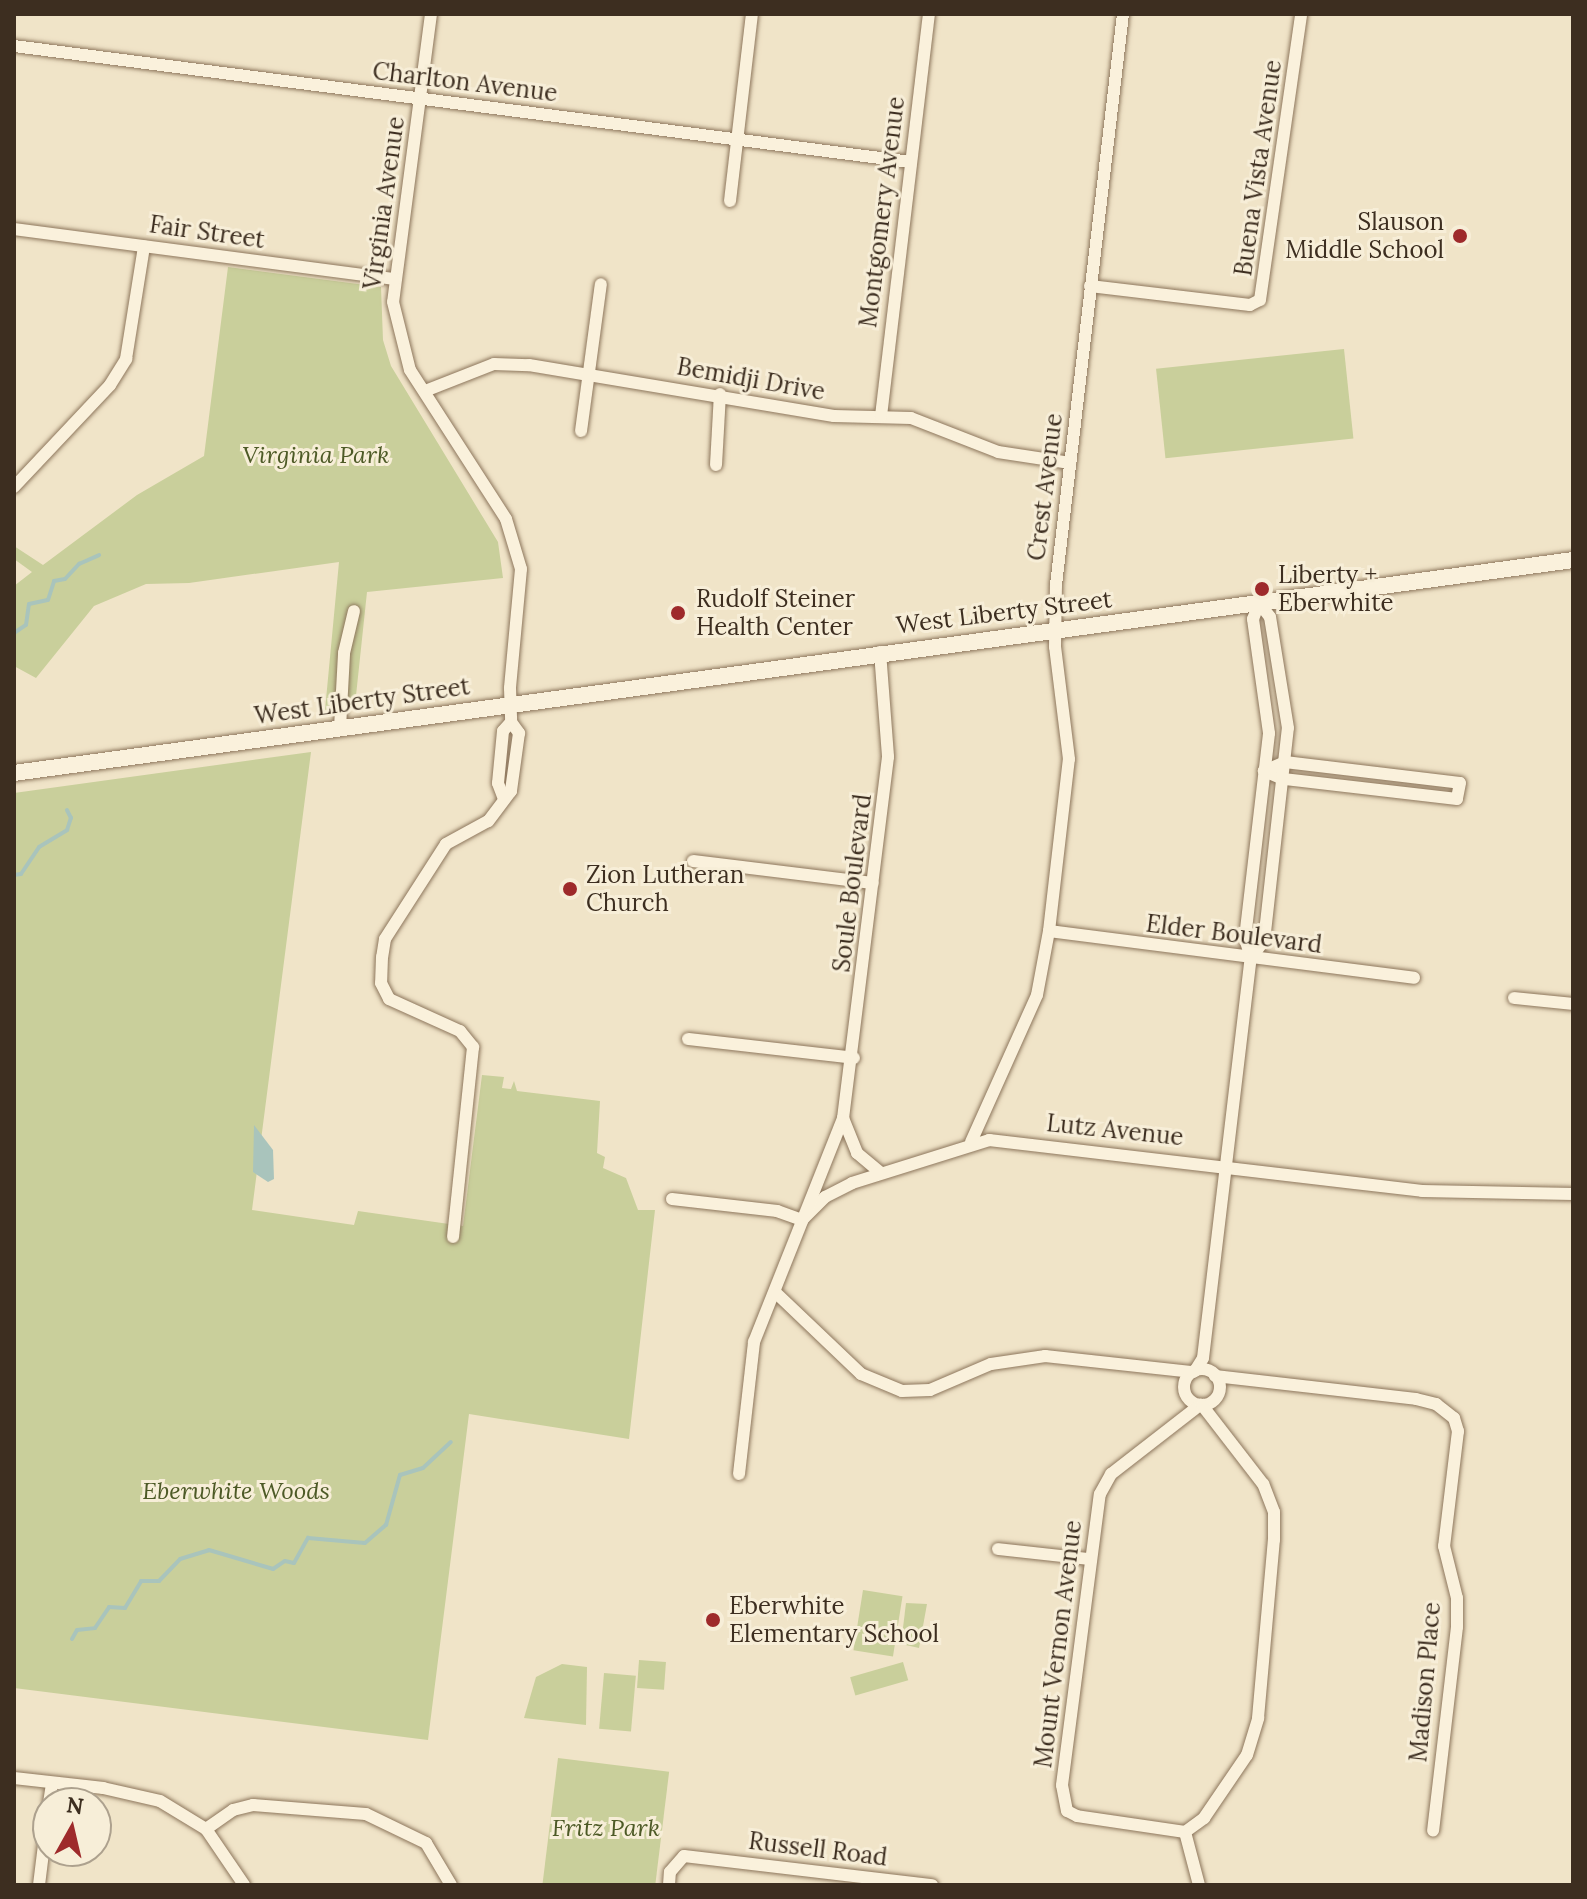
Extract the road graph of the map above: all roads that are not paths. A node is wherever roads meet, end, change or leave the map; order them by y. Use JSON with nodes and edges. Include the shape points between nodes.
{"nodes":[{"id":1,"x":431,"y":14,"type":"edge"},
{"id":2,"x":752,"y":14,"type":"edge"},
{"id":3,"x":929,"y":14,"type":"edge"},
{"id":4,"x":1123,"y":14,"type":"edge"},
{"id":5,"x":1301,"y":14,"type":"edge"},
{"id":6,"x":14,"y":46,"type":"edge"},
{"id":7,"x":420,"y":99,"type":"junction"},
{"id":8,"x":737,"y":139,"type":"junction"},
{"id":9,"x":911,"y":162,"type":"junction"},
{"id":10,"x":730,"y":201,"type":"dead end"},
{"id":11,"x":14,"y":229,"type":"edge"},
{"id":12,"x":144,"y":246,"type":"junction"},
{"id":13,"x":395,"y":279,"type":"junction"},
{"id":14,"x":601,"y":284,"type":"dead end"},
{"id":15,"x":1090,"y":286,"type":"junction"},
{"id":16,"x":588,"y":374,"type":"junction"},
{"id":17,"x":425,"y":391,"type":"junction"},
{"id":18,"x":720,"y":394,"type":"junction"},
{"id":19,"x":881,"y":416,"type":"junction"},
{"id":20,"x":581,"y":431,"type":"dead end"},
{"id":21,"x":1070,"y":463,"type":"junction"},
{"id":22,"x":716,"y":465,"type":"dead end"},
{"id":23,"x":14,"y":487,"type":"edge"},
{"id":24,"x":1573,"y":560,"type":"edge"},
{"id":25,"x":1259,"y":603,"type":"junction"},
{"id":26,"x":354,"y":611,"type":"dead end"},
{"id":27,"x":1055,"y":629,"type":"junction"},
{"id":28,"x":880,"y":652,"type":"junction"},
{"id":29,"x":510,"y":705,"type":"junction"},
{"id":30,"x":340,"y":728,"type":"junction"},
{"id":31,"x":1285,"y":762,"type":"junction"},
{"id":32,"x":1264,"y":771,"type":"junction"},
{"id":33,"x":14,"y":773,"type":"edge"},
{"id":34,"x":1283,"y":779,"type":"junction"},
{"id":35,"x":693,"y":861,"type":"dead end"},
{"id":36,"x":873,"y":883,"type":"junction"},
{"id":37,"x":1049,"y":931,"type":"junction"},
{"id":38,"x":1251,"y":958,"type":"junction"},
{"id":39,"x":1414,"y":978,"type":"dead end"},
{"id":40,"x":1514,"y":998,"type":"dead end"},
{"id":41,"x":1573,"y":1004,"type":"edge"},
{"id":42,"x":688,"y":1039,"type":"dead end"},
{"id":43,"x":854,"y":1058,"type":"junction"},
{"id":44,"x":843,"y":1118,"type":"junction"},
{"id":45,"x":971,"y":1142,"type":"junction"},
{"id":46,"x":1226,"y":1165,"type":"junction"},
{"id":47,"x":881,"y":1173,"type":"junction"},
{"id":48,"x":1573,"y":1194,"type":"edge"},
{"id":49,"x":672,"y":1199,"type":"dead end"},
{"id":50,"x":802,"y":1220,"type":"junction"},
{"id":51,"x":453,"y":1237,"type":"dead end"},
{"id":52,"x":775,"y":1292,"type":"junction"},
{"id":53,"x":1203,"y":1358,"type":"junction"},
{"id":54,"x":1188,"y":1374,"type":"junction"},
{"id":55,"x":1218,"y":1378,"type":"junction"},
{"id":56,"x":1202,"y":1403,"type":"junction"},
{"id":57,"x":739,"y":1474,"type":"dead end"},
{"id":58,"x":998,"y":1549,"type":"dead end"},
{"id":59,"x":1088,"y":1559,"type":"junction"},
{"id":60,"x":14,"y":1778,"type":"edge"},
{"id":61,"x":52,"y":1783,"type":"junction"},
{"id":62,"x":51,"y":1787,"type":"edge"},
{"id":63,"x":206,"y":1829,"type":"junction"},
{"id":64,"x":1433,"y":1831,"type":"dead end"},
{"id":65,"x":1185,"y":1832,"type":"junction"},
{"id":66,"x":846,"y":1880,"type":"edge"},
{"id":67,"x":244,"y":1885,"type":"edge"},
{"id":68,"x":451,"y":1885,"type":"edge"},
{"id":69,"x":669,"y":1885,"type":"edge"},
{"id":70,"x":932,"y":1885,"type":"edge"},
{"id":71,"x":1199,"y":1885,"type":"edge"}],
"edges":[{"from":1,"to":7,"type":"street","name":"Virginia Avenue"},
{"from":2,"to":8,"type":"street"},
{"from":3,"to":9,"type":"street","name":"Montgomery Avenue"},
{"from":4,"to":15,"type":"street","name":"Crest Avenue"},
{"from":5,"to":15,"type":"street","name":"Buena Vista Avenue","via":[[1260,300],[1250,305]]},
{"from":6,"to":7,"type":"street","name":"Charlton Avenue"},
{"from":7,"to":8,"type":"street","name":"Charlton Avenue"},
{"from":7,"to":13,"type":"street","name":"Virginia Avenue"},
{"from":8,"to":9,"type":"street","name":"Charlton Avenue"},
{"from":8,"to":10,"type":"street"},
{"from":9,"to":19,"type":"street","name":"Montgomery Avenue"},
{"from":11,"to":12,"type":"street","name":"Fair Street"},
{"from":12,"to":13,"type":"street","name":"Fair Street"},
{"from":12,"to":23,"type":"street","via":[[126,359],[110,385]]},
{"from":13,"to":17,"type":"street","name":"Virginia Avenue","via":[[400,340]]},
{"from":14,"to":16,"type":"street"},
{"from":15,"to":21,"type":"street","name":"Crest Avenue"},
{"from":16,"to":17,"type":"street","name":"Bemidji Drive","via":[[494,364]]},
{"from":16,"to":18,"type":"street","name":"Bemidji Drive"},
{"from":16,"to":20,"type":"street"},
{"from":17,"to":29,"type":"street","name":"Virginia Avenue","via":[[517,542],[521,597]]},
{"from":18,"to":19,"type":"street","name":"Bemidji Drive","via":[[834,416]]},
{"from":18,"to":22,"type":"street"},
{"from":19,"to":21,"type":"street","name":"Bemidji Drive","via":[[911,418],[998,452]]},
{"from":21,"to":27,"type":"street","name":"Crest Avenue"},
{"from":24,"to":25,"type":"main road","name":"West Liberty Street"},
{"from":25,"to":27,"type":"main road","name":"West Liberty Street"},
{"from":25,"to":31,"type":"street","via":[[1270,617],[1278,660],[1288,728]]},
{"from":25,"to":32,"type":"street","via":[[1253,619],[1269,733]]},
{"from":26,"to":30,"type":"street","via":[[344,653]]},
{"from":27,"to":28,"type":"main road","name":"West Liberty Street"},
{"from":27,"to":37,"type":"street","name":"Crest Avenue","via":[[1069,759]]},
{"from":28,"to":29,"type":"main road","name":"West Liberty Street"},
{"from":28,"to":36,"type":"street","name":"Soule Boulevard","via":[[888,757]]},
{"from":29,"to":30,"type":"main road","name":"West Liberty Street"},
{"from":29,"to":51,"type":"street","name":"Virginia Avenue","via":[[498,783],[504,799],[488,821],[446,844],[385,939],[382,957],[381,983],[389,999],[460,1031],[473,1047]]},
{"from":30,"to":33,"type":"main road","name":"West Liberty Street"},
{"from":31,"to":32,"type":"street"},
{"from":31,"to":34,"type":"street"},
{"from":31,"to":34,"type":"street","via":[[1460,783],[1457,799]]},
{"from":32,"to":34,"type":"street"},
{"from":32,"to":38,"type":"street","via":[[1245,938]]},
{"from":34,"to":38,"type":"street","via":[[1264,941]]},
{"from":35,"to":36,"type":"street"},
{"from":36,"to":43,"type":"street","name":"Soule Boulevard"},
{"from":37,"to":38,"type":"street","name":"Elder Boulevard"},
{"from":37,"to":45,"type":"street","name":"Crest Avenue","via":[[1037,995]]},
{"from":38,"to":39,"type":"street","name":"Elder Boulevard"},
{"from":38,"to":46,"type":"street"},
{"from":40,"to":41,"type":"street"},
{"from":42,"to":43,"type":"street"},
{"from":43,"to":44,"type":"street","name":"Soule Boulevard"},
{"from":44,"to":47,"type":"street","via":[[857,1153]]},
{"from":44,"to":50,"type":"street","name":"Soule Boulevard"},
{"from":45,"to":46,"type":"street","name":"Lutz Avenue","via":[[1014,1141]]},
{"from":45,"to":47,"type":"street","name":"Lutz Avenue"},
{"from":46,"to":48,"type":"street","name":"Lutz Avenue","via":[[1422,1191]]},
{"from":46,"to":53,"type":"street"},
{"from":47,"to":50,"type":"street","name":"Lutz Avenue","via":[[825,1197]]},
{"from":49,"to":50,"type":"street","via":[[777,1211]]},
{"from":50,"to":52,"type":"street","name":"Soule Boulevard"},
{"from":52,"to":54,"type":"street","via":[[861,1374],[902,1391],[930,1390],[991,1364],[1045,1356]]},
{"from":52,"to":57,"type":"street","name":"Soule Boulevard","via":[[754,1342]]},
{"from":53,"to":54,"type":"street"},
{"from":53,"to":55,"type":"street"},
{"from":54,"to":55,"type":"street"},
{"from":54,"to":56,"type":"street"},
{"from":55,"to":56,"type":"street"},
{"from":55,"to":64,"type":"street","name":"Madison Place","via":[[1436,1404],[1454,1418],[1458,1431],[1444,1546],[1457,1598]]},
{"from":56,"to":59,"type":"street","name":"Mount Vernon Avenue","via":[[1111,1474],[1100,1494]]},
{"from":56,"to":65,"type":"street","via":[[1263,1484],[1274,1512],[1271,1593],[1258,1718],[1247,1755],[1204,1818]]},
{"from":58,"to":59,"type":"street"},
{"from":59,"to":65,"type":"street","name":"Mount Vernon Avenue","via":[[1062,1785],[1067,1811]]},
{"from":60,"to":61,"type":"street"},
{"from":61,"to":62,"type":"street"},
{"from":61,"to":63,"type":"street","via":[[160,1801]]},
{"from":63,"to":67,"type":"street"},
{"from":63,"to":68,"type":"street","via":[[233,1810],[253,1805],[366,1814],[426,1843]]},
{"from":65,"to":71,"type":"street"},
{"from":66,"to":69,"type":"street","name":"Russell Road","via":[[684,1856]]},
{"from":66,"to":70,"type":"street","name":"Russell Road"}]}
